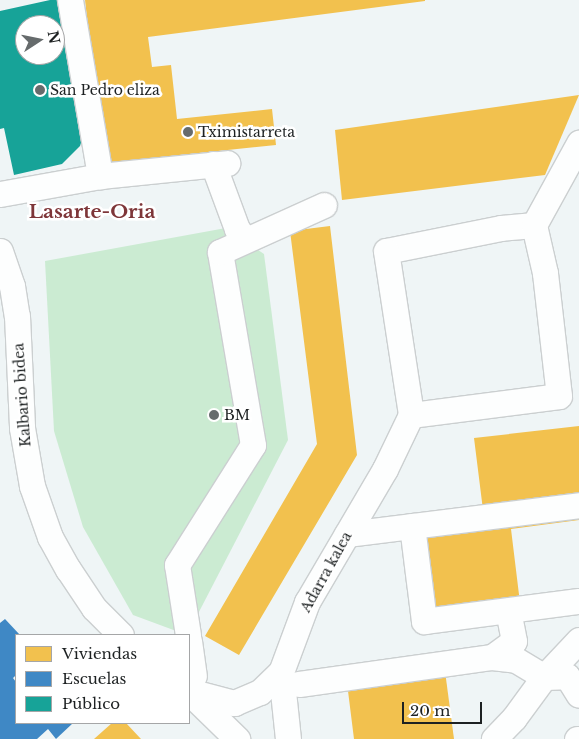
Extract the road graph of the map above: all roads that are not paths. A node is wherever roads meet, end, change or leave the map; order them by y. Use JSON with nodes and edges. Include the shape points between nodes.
{"nodes":[{"id":1,"x":70,"y":0,"type":"edge"},
{"id":2,"x":579,"y":143,"type":"edge"},
{"id":3,"x":100,"y":176,"type":"junction"},
{"id":4,"x":0,"y":194,"type":"edge"},
{"id":5,"x":324,"y":205,"type":"dead end"},
{"id":6,"x":534,"y":225,"type":"junction"},
{"id":7,"x":246,"y":240,"type":"junction"},
{"id":8,"x":0,"y":251,"type":"edge"},
{"id":9,"x":411,"y":415,"type":"junction"},
{"id":10,"x":579,"y":505,"type":"edge"},
{"id":11,"x":412,"y":526,"type":"junction"},
{"id":12,"x":347,"y":534,"type":"junction"},
{"id":13,"x":579,"y":601,"type":"edge"},
{"id":14,"x":508,"y":610,"type":"junction"},
{"id":15,"x":121,"y":634,"type":"edge"},
{"id":16,"x":188,"y":634,"type":"edge"},
{"id":17,"x":579,"y":640,"type":"edge"},
{"id":18,"x":492,"y":657,"type":"junction"},
{"id":19,"x":190,"y":664,"type":"edge"},
{"id":20,"x":544,"y":677,"type":"junction"},
{"id":21,"x":290,"y":678,"type":"junction"},
{"id":22,"x":191,"y":686,"type":"edge"},
{"id":23,"x":579,"y":695,"type":"edge"},
{"id":24,"x":234,"y":737,"type":"edge"},
{"id":25,"x":288,"y":739,"type":"edge"},
{"id":26,"x":494,"y":739,"type":"edge"}],
"edges":[{"from":1,"to":3,"type":"street"},
{"from":2,"to":6,"type":"street"},
{"from":3,"to":4,"type":"street"},
{"from":3,"to":7,"type":"street","via":[[220,163],[237,229]]},
{"from":5,"to":7,"type":"street"},
{"from":6,"to":9,"type":"street","via":[[501,228],[386,251]]},
{"from":6,"to":9,"type":"street","via":[[544,272],[559,396]]},
{"from":7,"to":16,"type":"street","via":[[220,252],[253,445],[177,565]]},
{"from":8,"to":15,"type":"street","name":"Kalbario bidea","via":[[12,286],[17,316],[22,428],[32,486],[50,536],[68,569],[94,608]]},
{"from":9,"to":12,"type":"street","name":"Adarra kalea","via":[[386,469]]},
{"from":10,"to":11,"type":"street"},
{"from":11,"to":12,"type":"street"},
{"from":11,"to":14,"type":"street","via":[[424,621]]},
{"from":12,"to":21,"type":"street","name":"Adarra kalea","via":[[307,602]]},
{"from":13,"to":14,"type":"street"},
{"from":14,"to":18,"type":"street","via":[[514,641]]},
{"from":17,"to":20,"type":"street"},
{"from":18,"to":20,"type":"street","via":[[516,660]]},
{"from":18,"to":21,"type":"street"},
{"from":19,"to":22,"type":"street"},
{"from":20,"to":23,"type":"street","via":[[567,676]]},
{"from":20,"to":26,"type":"street"},
{"from":21,"to":22,"type":"street","via":[[234,703]]},
{"from":21,"to":25,"type":"street","name":"Adarra kalea"},
{"from":22,"to":24,"type":"street"}]}
